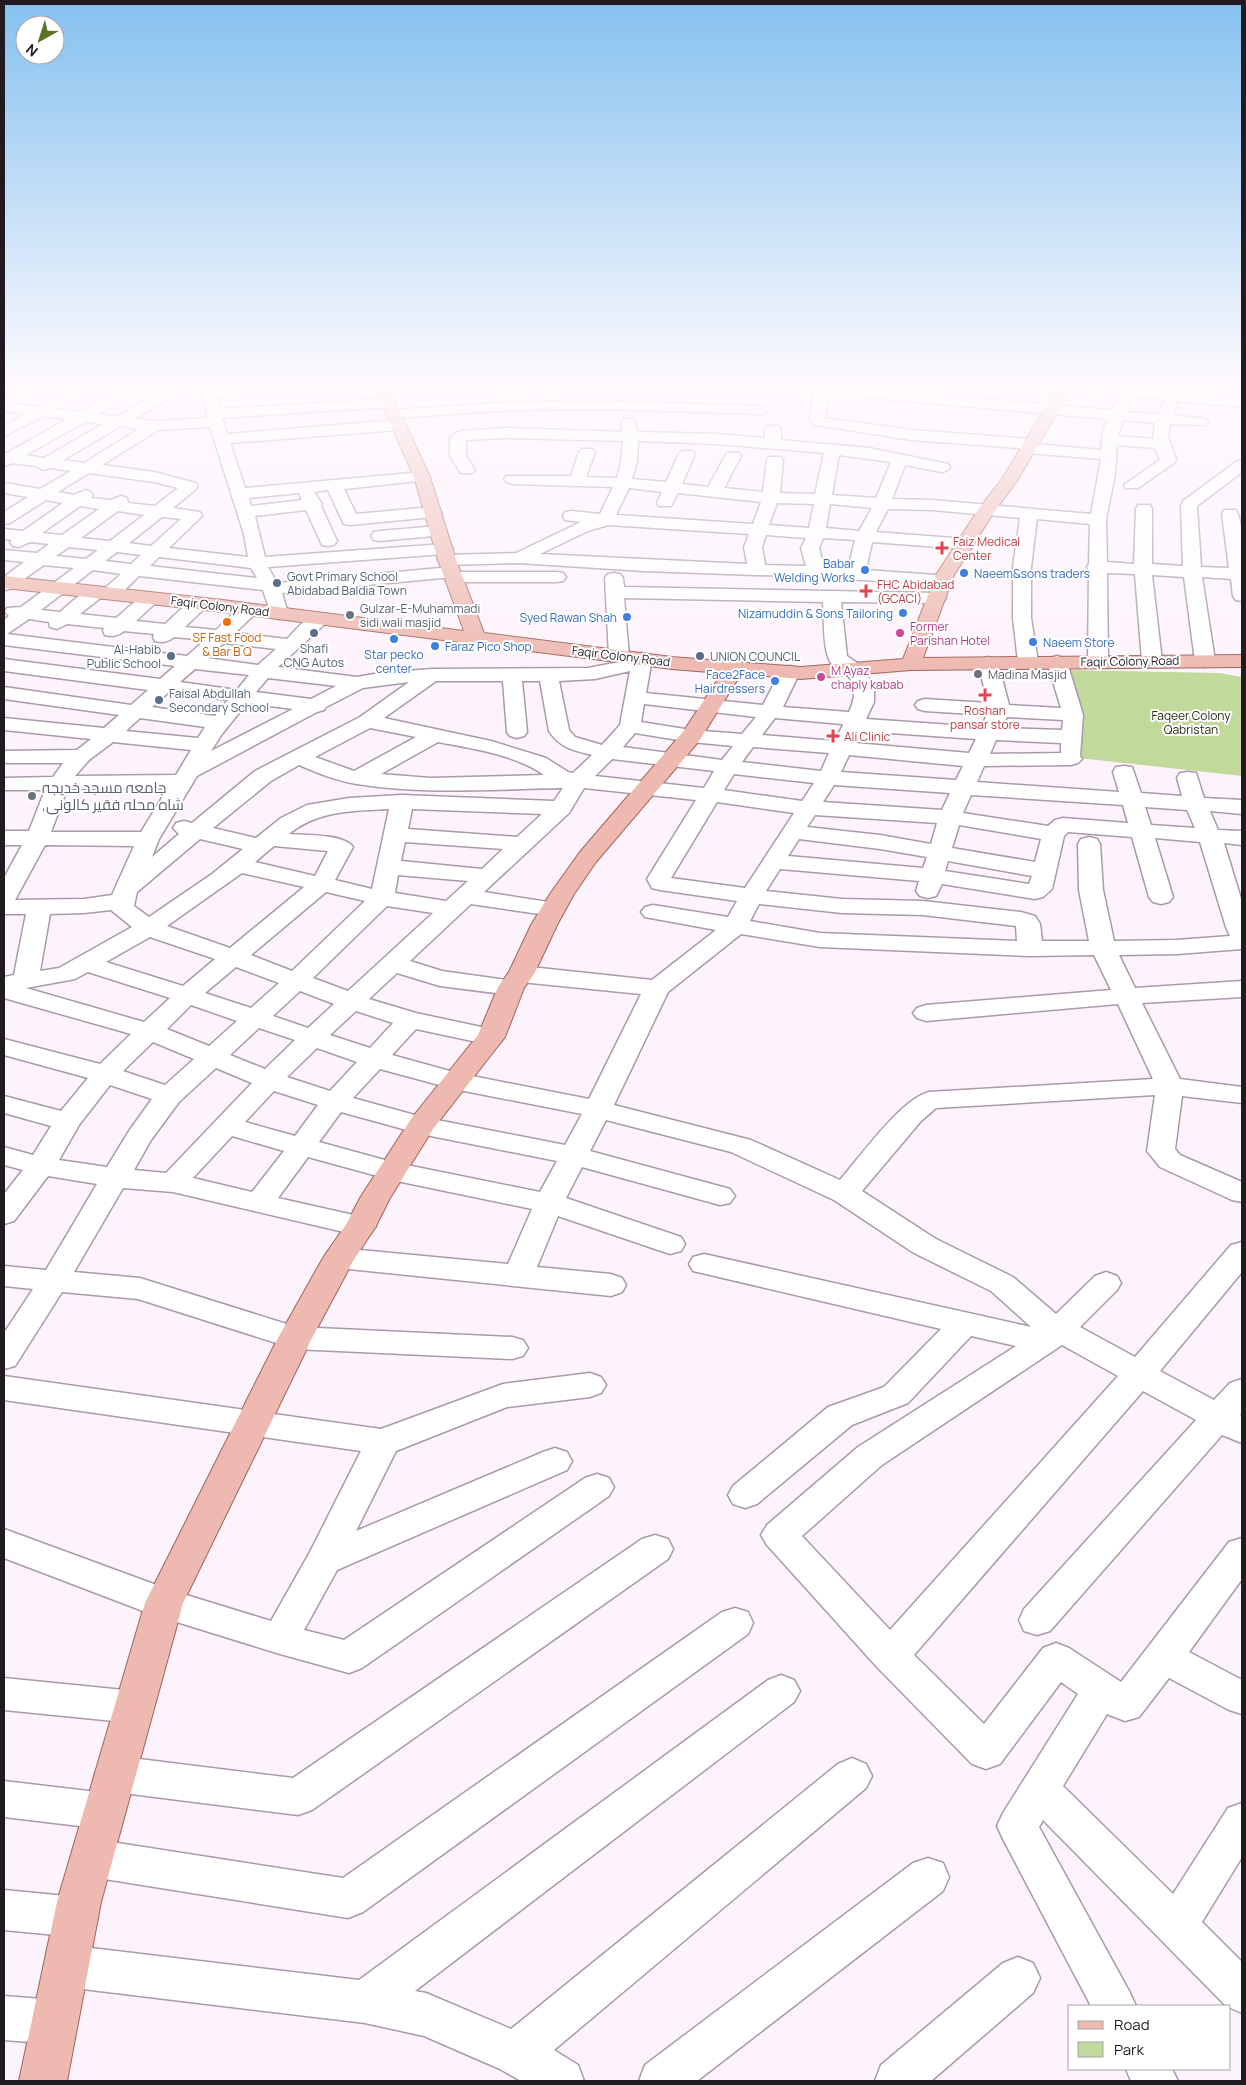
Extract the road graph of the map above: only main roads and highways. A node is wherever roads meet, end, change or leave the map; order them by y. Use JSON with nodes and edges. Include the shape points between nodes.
{"nodes":[{"id":1,"x":423,"y":479,"type":"edge"},
{"id":2,"x":1010,"y":479,"type":"edge"},
{"id":3,"x":5,"y":583,"type":"edge"},
{"id":4,"x":476,"y":638,"type":"junction"},
{"id":5,"x":1242,"y":661,"type":"edge"},
{"id":6,"x":911,"y":664,"type":"junction"},
{"id":7,"x":735,"y":668,"type":"junction"},
{"id":8,"x":42,"y":2081,"type":"edge"}],
"edges":[{"from":1,"to":4,"type":"main road"},
{"from":2,"to":6,"type":"main road","via":[[944,578]]},
{"from":3,"to":4,"type":"main road","name":"Faqir Colony Road","via":[[201,603]]},
{"from":4,"to":7,"type":"main road","name":"Faqir Colony Road"},
{"from":5,"to":6,"type":"main road","name":"Faqir Colony Road"},
{"from":6,"to":7,"type":"main road","name":"Faqir Colony Road","via":[[790,672]]},
{"from":7,"to":8,"type":"main road","via":[[691,736],[588,857],[553,909],[491,1037],[421,1125],[392,1171],[295,1338],[164,1603],[77,1916]]}]}
